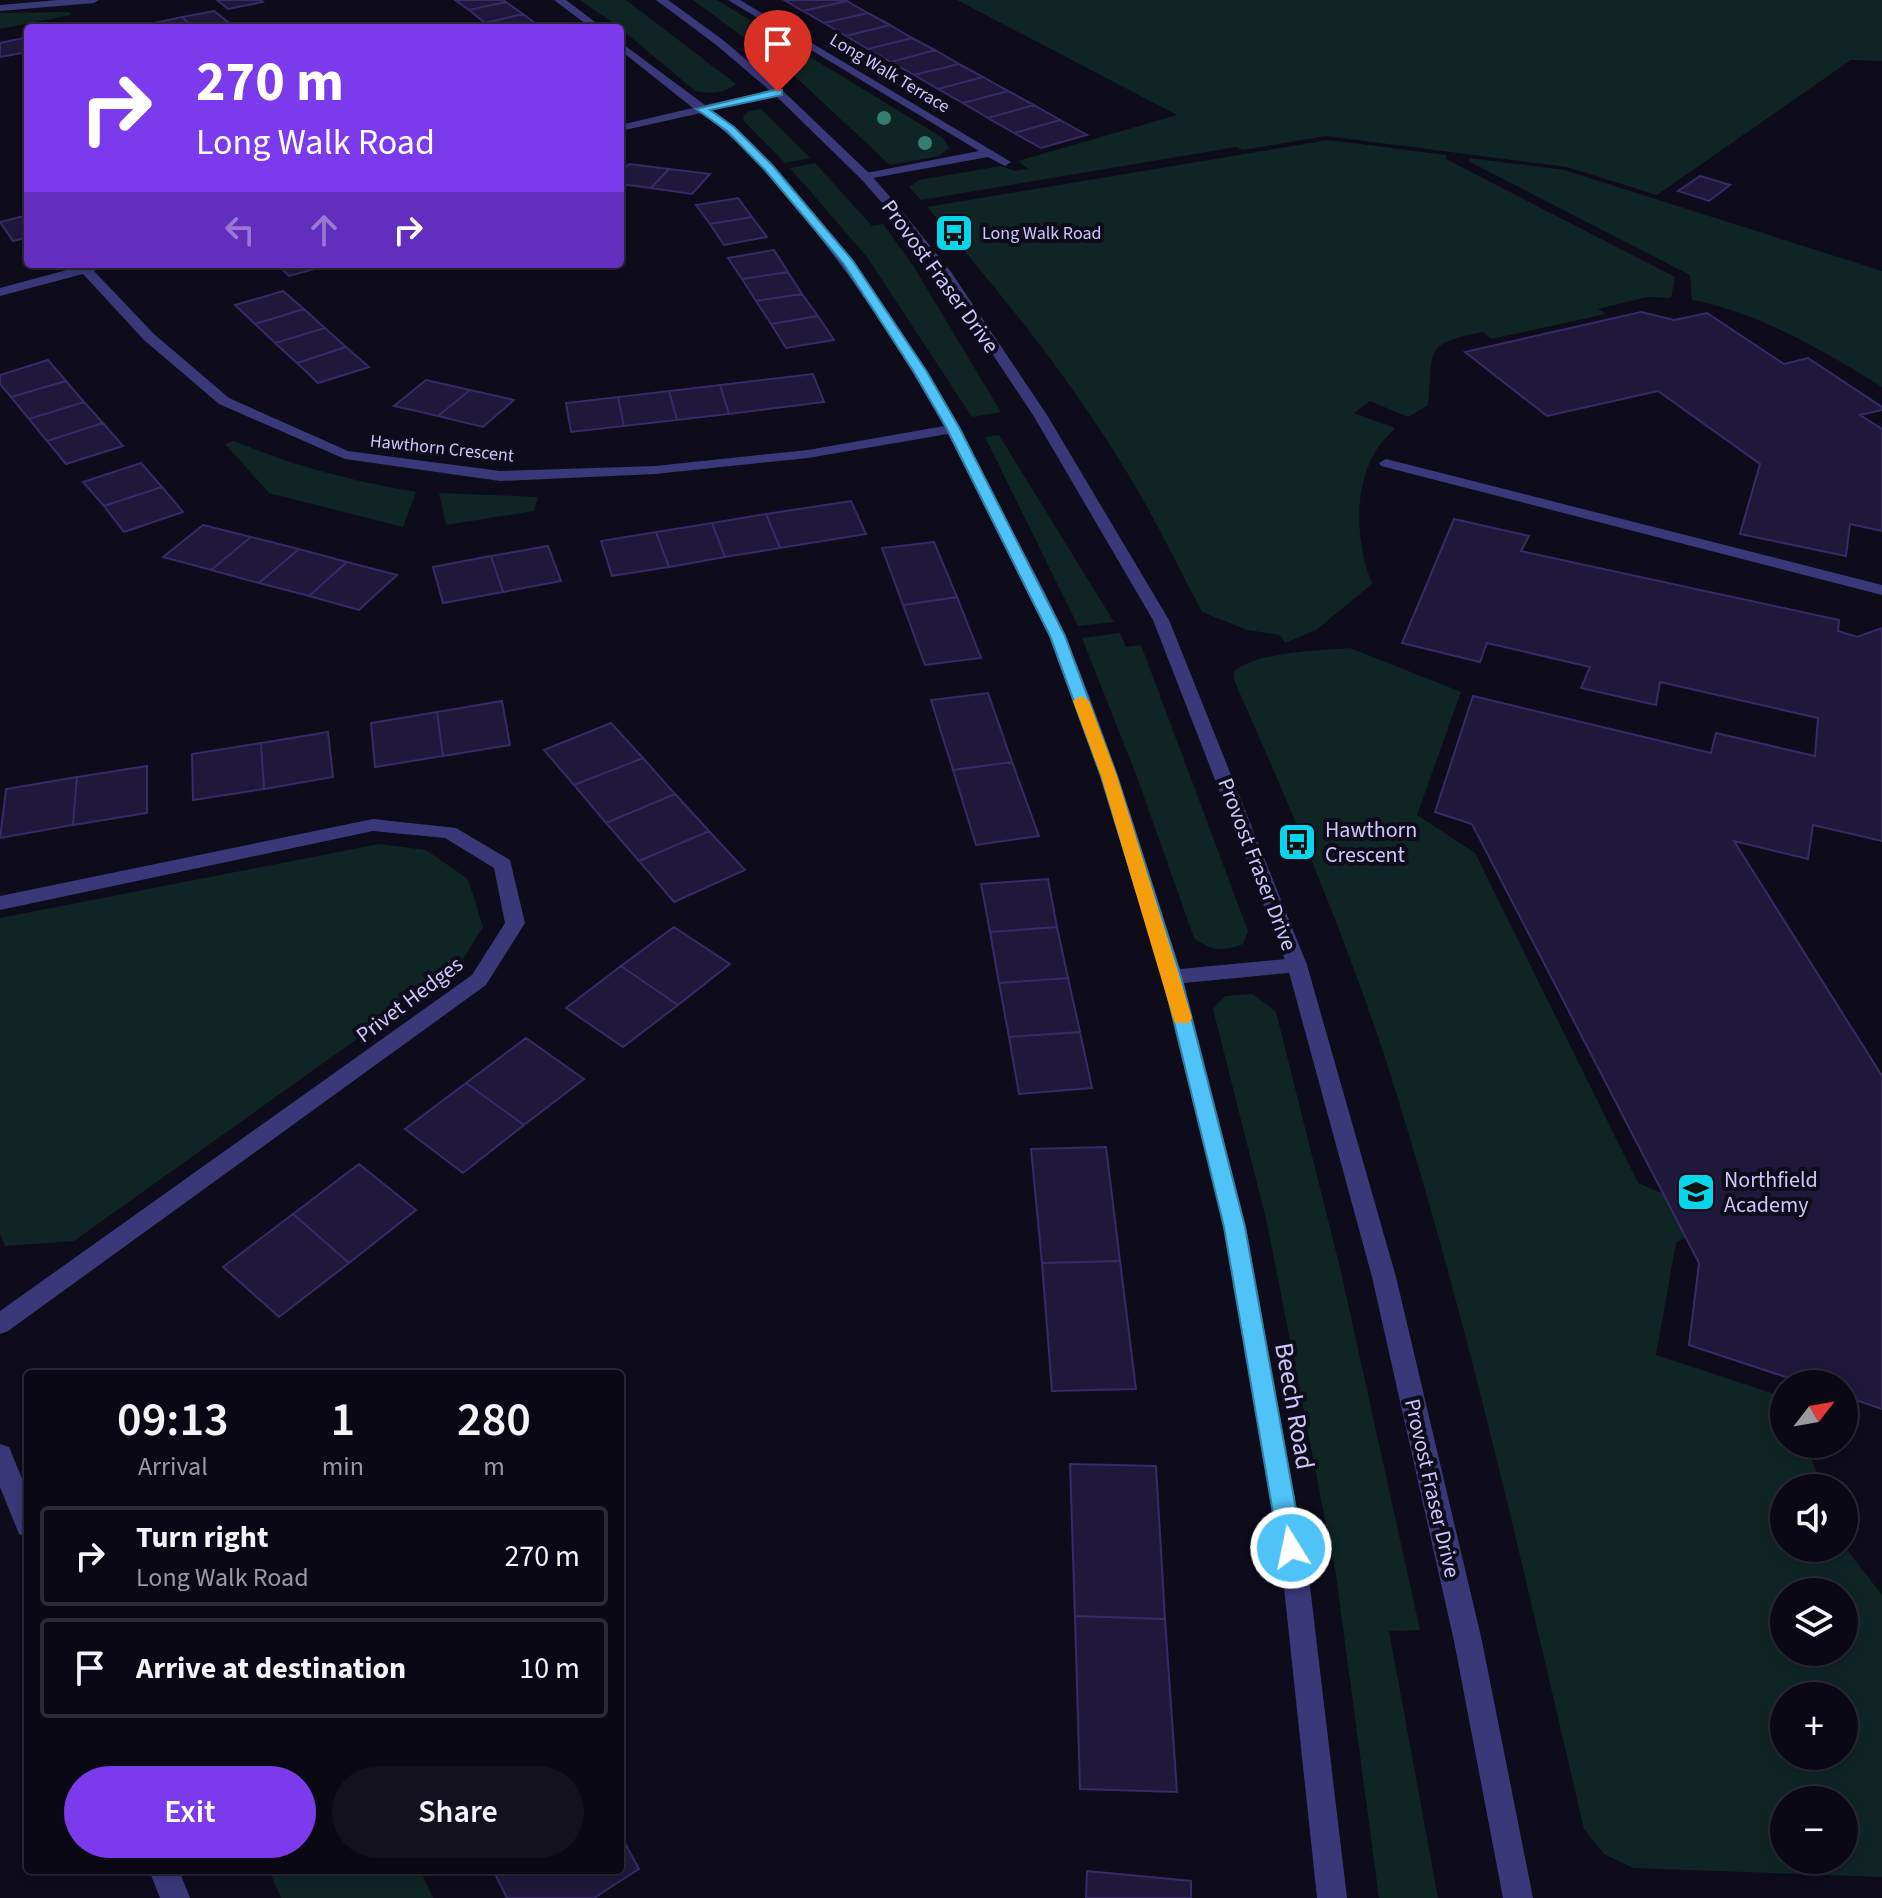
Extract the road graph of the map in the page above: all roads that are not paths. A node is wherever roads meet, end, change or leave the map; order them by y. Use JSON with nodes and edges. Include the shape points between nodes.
{"nodes":[{"id":1,"x":94,"y":0,"type":"edge"},
{"id":2,"x":559,"y":0,"type":"edge"},
{"id":3,"x":661,"y":0,"type":"edge"},
{"id":4,"x":733,"y":0,"type":"edge"},
{"id":5,"x":0,"y":8,"type":"edge"},
{"id":6,"x":592,"y":24,"type":"edge"},
{"id":7,"x":624,"y":48,"type":"edge"},
{"id":8,"x":778,"y":92,"type":"junction"},
{"id":9,"x":701,"y":109,"type":"junction"},
{"id":10,"x":624,"y":127,"type":"edge"},
{"id":11,"x":989,"y":153,"type":"junction"},
{"id":12,"x":1005,"y":162,"type":"dead end"},
{"id":13,"x":866,"y":177,"type":"junction"},
{"id":14,"x":89,"y":268,"type":"edge"},
{"id":15,"x":85,"y":269,"type":"junction"},
{"id":16,"x":0,"y":292,"type":"edge"},
{"id":17,"x":953,"y":429,"type":"junction"},
{"id":18,"x":1386,"y":463,"type":"dead end"},
{"id":19,"x":1882,"y":590,"type":"edge"},
{"id":20,"x":0,"y":903,"type":"edge"},
{"id":21,"x":1297,"y":965,"type":"junction"},
{"id":22,"x":1172,"y":977,"type":"junction"},
{"id":23,"x":0,"y":1324,"type":"edge"},
{"id":24,"x":0,"y":1455,"type":"edge"},
{"id":25,"x":24,"y":1516,"type":"edge"},
{"id":26,"x":166,"y":1874,"type":"edge"},
{"id":27,"x":175,"y":1898,"type":"edge"},
{"id":28,"x":1332,"y":1898,"type":"edge"},
{"id":29,"x":1518,"y":1898,"type":"edge"}],
"edges":[{"from":1,"to":5,"type":"street"},
{"from":2,"to":6,"type":"street"},
{"from":3,"to":8,"type":"street","name":"Provost Fraser Drive"},
{"from":4,"to":11,"type":"street","name":"Long Walk Terrace"},
{"from":7,"to":9,"type":"street"},
{"from":8,"to":9,"type":"street"},
{"from":8,"to":13,"type":"street","name":"Provost Fraser Drive"},
{"from":9,"to":10,"type":"street"},
{"from":9,"to":17,"type":"street","name":"Beech Road","via":[[731,129],[769,168],[847,261]]},
{"from":11,"to":12,"type":"street","name":"Long Walk Terrace"},
{"from":11,"to":13,"type":"street"},
{"from":13,"to":21,"type":"street","name":"Provost Fraser Drive","via":[[946,275],[1040,415],[1161,620]]},
{"from":14,"to":15,"type":"street"},
{"from":15,"to":16,"type":"street"},
{"from":15,"to":17,"type":"street","name":"Hawthorn Crescent","via":[[149,337],[224,401],[345,455],[500,476],[655,470],[808,454]]},
{"from":17,"to":22,"type":"street","name":"Beech Road","via":[[1057,636],[1109,776]]},
{"from":18,"to":19,"type":"street"},
{"from":20,"to":23,"type":"street","name":"Privet Hedges","via":[[373,825],[449,832],[503,865],[515,923],[479,980]]},
{"from":21,"to":22,"type":"street"},
{"from":21,"to":29,"type":"street","name":"Provost Fraser Drive","via":[[1384,1277],[1468,1641]]},
{"from":22,"to":28,"type":"street","name":"Beech Road","via":[[1235,1227],[1296,1578]]},
{"from":24,"to":25,"type":"street"},
{"from":26,"to":27,"type":"street"}]}
